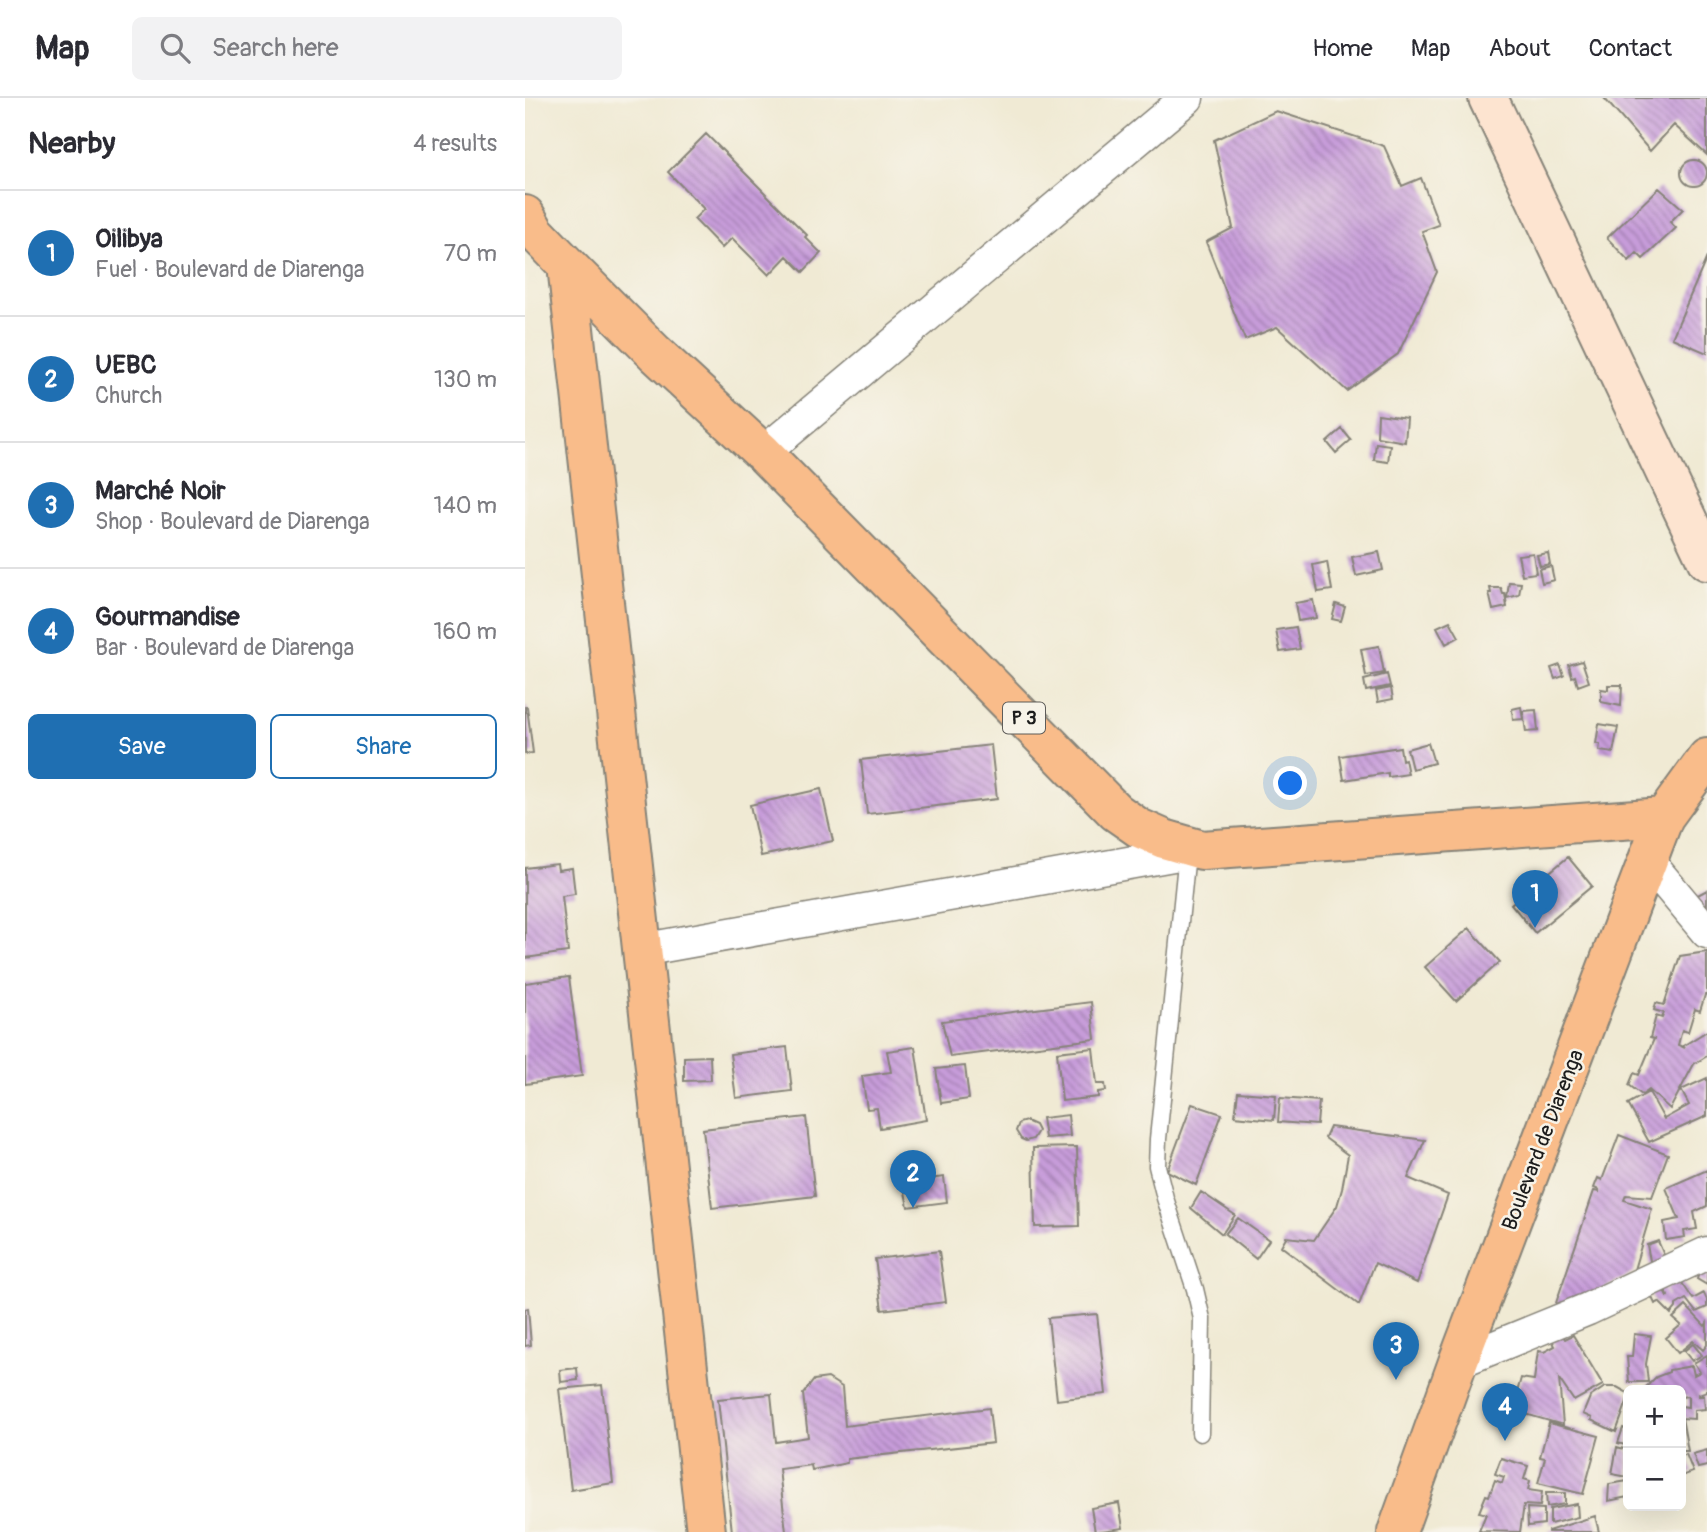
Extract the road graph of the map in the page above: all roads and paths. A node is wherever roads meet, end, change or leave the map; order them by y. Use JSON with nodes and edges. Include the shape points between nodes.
{"nodes":[{"id":1,"x":1187,"y":98,"type":"edge"},
{"id":2,"x":1488,"y":98,"type":"edge"},
{"id":3,"x":528,"y":225,"type":"edge"},
{"id":4,"x":567,"y":265,"type":"junction"},
{"id":5,"x":763,"y":453,"type":"junction"},
{"id":6,"x":1707,"y":561,"type":"edge"},
{"id":7,"x":1707,"y":758,"type":"edge"},
{"id":8,"x":1664,"y":817,"type":"junction"},
{"id":9,"x":1194,"y":852,"type":"junction"},
{"id":10,"x":1647,"y":860,"type":"junction"},
{"id":11,"x":1707,"y":932,"type":"edge"},
{"id":12,"x":641,"y":950,"type":"junction"},
{"id":13,"x":1707,"y":1253,"type":"edge"},
{"id":14,"x":1458,"y":1362,"type":"junction"},
{"id":15,"x":1200,"y":1433,"type":"dead end"},
{"id":16,"x":706,"y":1532,"type":"edge"},
{"id":17,"x":1397,"y":1532,"type":"edge"}],
"edges":[{"from":1,"to":5,"type":"street"},
{"from":2,"to":6,"type":"main road"},
{"from":3,"to":4,"type":"main road","number":"P 3"},
{"from":4,"to":5,"type":"main road","number":"P 3"},
{"from":4,"to":12,"type":"main road"},
{"from":5,"to":9,"type":"main road","number":"P 3","via":[[1116,812],[1139,828]]},
{"from":7,"to":8,"type":"main road","name":"Boulevard de Diarenga"},
{"from":8,"to":9,"type":"main road","number":"P 3"},
{"from":8,"to":10,"type":"main road","name":"Boulevard de Diarenga"},
{"from":9,"to":12,"type":"street"},
{"from":9,"to":15,"type":"lane","via":[[1157,1166],[1202,1320]]},
{"from":10,"to":11,"type":"street"},
{"from":10,"to":14,"type":"main road","name":"Boulevard de Diarenga"},
{"from":12,"to":16,"type":"main road"},
{"from":13,"to":14,"type":"street","via":[[1588,1309]]},
{"from":14,"to":17,"type":"main road","name":"Boulevard de Diarenga"}]}
